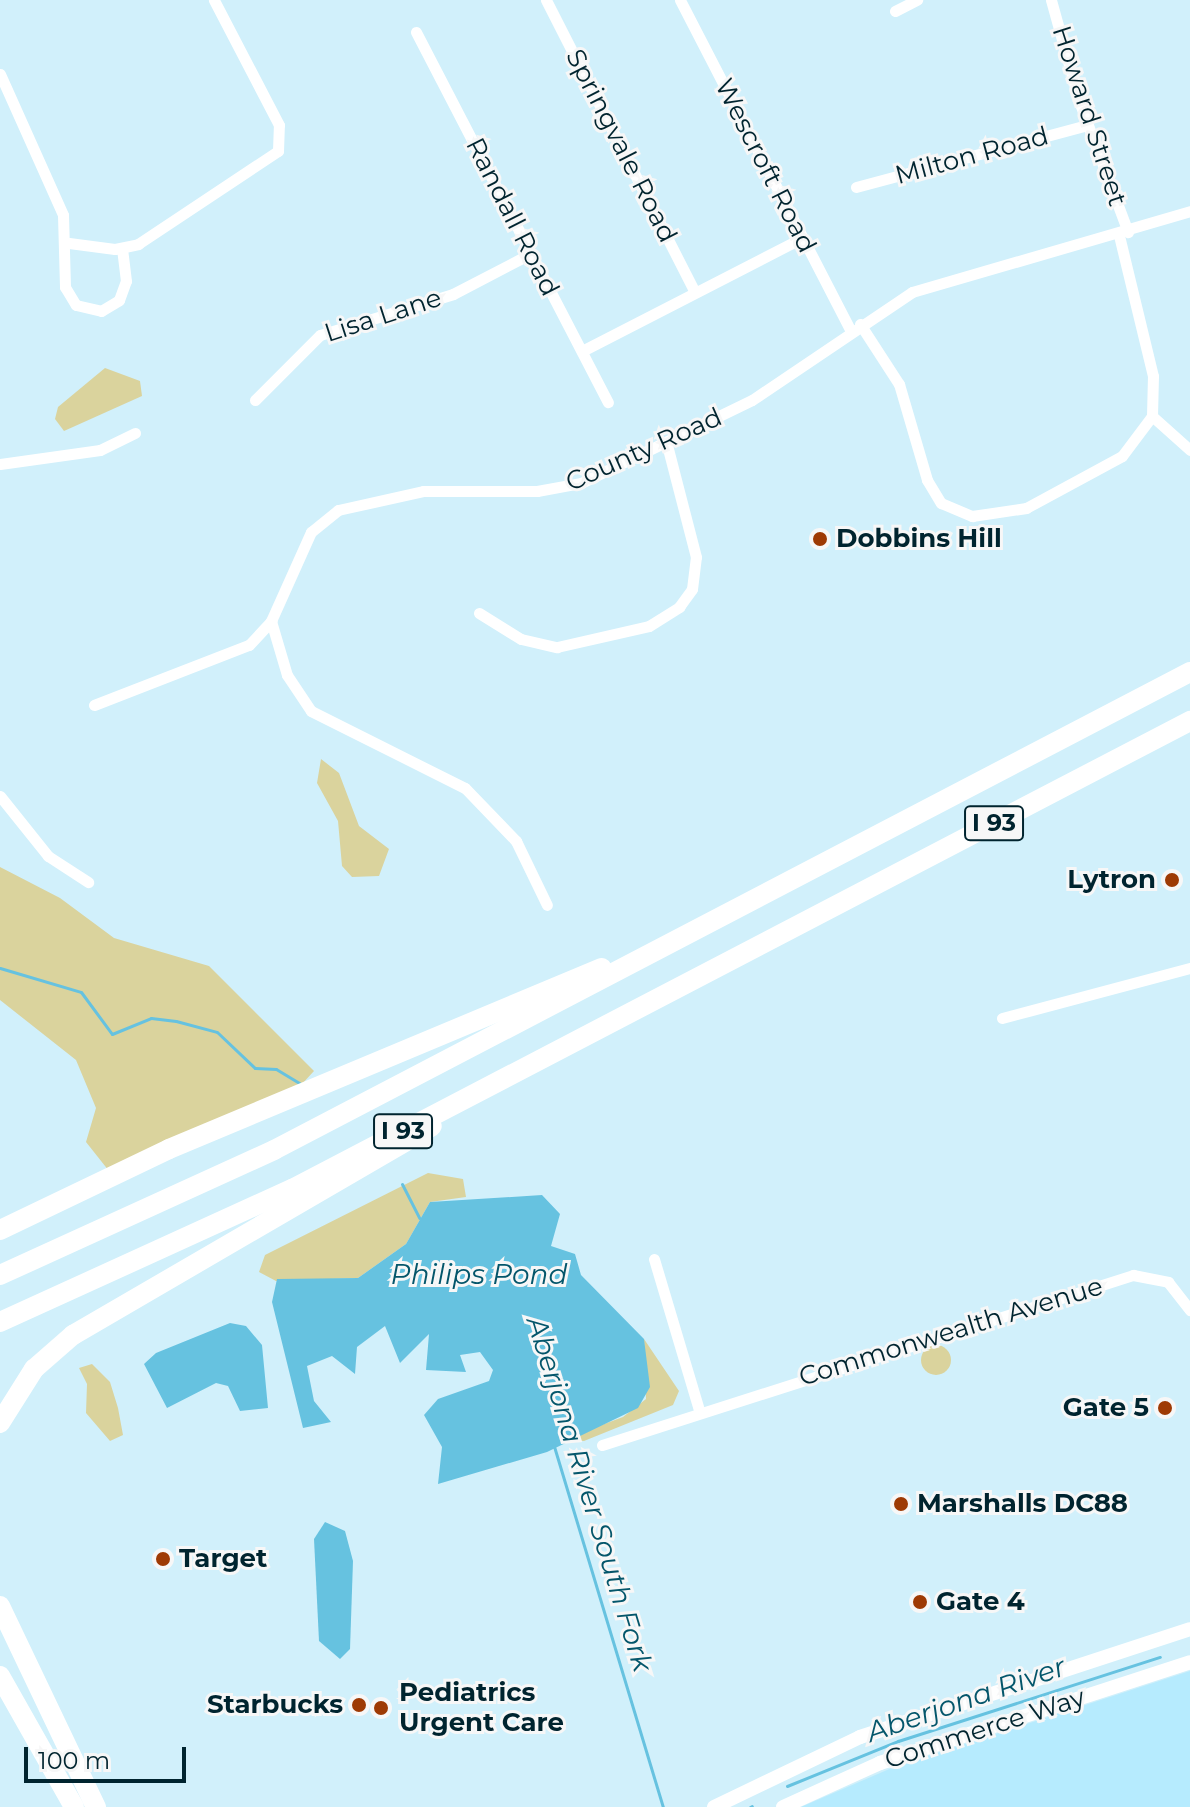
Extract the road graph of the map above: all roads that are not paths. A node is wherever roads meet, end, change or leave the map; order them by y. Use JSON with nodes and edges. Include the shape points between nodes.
{"nodes":[{"id":1,"x":214,"y":0,"type":"edge"},
{"id":2,"x":546,"y":0,"type":"edge"},
{"id":3,"x":680,"y":0,"type":"edge"},
{"id":4,"x":917,"y":0,"type":"edge"},
{"id":5,"x":1051,"y":0,"type":"edge"},
{"id":6,"x":895,"y":11,"type":"dead end"},
{"id":7,"x":416,"y":32,"type":"dead end"},
{"id":8,"x":0,"y":74,"type":"edge"},
{"id":9,"x":1087,"y":125,"type":"junction"},
{"id":10,"x":856,"y":187,"type":"dead end"},
{"id":11,"x":1190,"y":211,"type":"edge"},
{"id":12,"x":1123,"y":233,"type":"junction"},
{"id":13,"x":802,"y":238,"type":"junction"},
{"id":14,"x":69,"y":243,"type":"junction"},
{"id":15,"x":122,"y":249,"type":"junction"},
{"id":16,"x":530,"y":254,"type":"junction"},
{"id":17,"x":695,"y":292,"type":"junction"},
{"id":18,"x":855,"y":328,"type":"junction"},
{"id":19,"x":582,"y":351,"type":"junction"},
{"id":20,"x":255,"y":400,"type":"dead end"},
{"id":21,"x":608,"y":402,"type":"dead end"},
{"id":22,"x":1152,"y":416,"type":"junction"},
{"id":23,"x":135,"y":433,"type":"dead end"},
{"id":24,"x":667,"y":445,"type":"junction"},
{"id":25,"x":1190,"y":450,"type":"edge"},
{"id":26,"x":0,"y":464,"type":"edge"},
{"id":27,"x":479,"y":613,"type":"dead end"},
{"id":28,"x":271,"y":621,"type":"junction"},
{"id":29,"x":1190,"y":672,"type":"edge"},
{"id":30,"x":94,"y":705,"type":"dead end"},
{"id":31,"x":1190,"y":721,"type":"edge"},
{"id":32,"x":0,"y":796,"type":"edge"},
{"id":33,"x":88,"y":882,"type":"dead end"},
{"id":34,"x":547,"y":905,"type":"dead end"},
{"id":35,"x":659,"y":949,"type":"junction"},
{"id":36,"x":1190,"y":968,"type":"edge"},
{"id":37,"x":1002,"y":1018,"type":"dead end"},
{"id":38,"x":476,"y":1093,"type":"junction"},
{"id":39,"x":0,"y":1230,"type":"edge"},
{"id":40,"x":654,"y":1259,"type":"dead end"},
{"id":41,"x":0,"y":1275,"type":"edge"},
{"id":42,"x":1190,"y":1310,"type":"edge"},
{"id":43,"x":0,"y":1322,"type":"edge"},
{"id":44,"x":699,"y":1410,"type":"junction"},
{"id":45,"x":0,"y":1423,"type":"edge"},
{"id":46,"x":602,"y":1445,"type":"dead end"},
{"id":47,"x":0,"y":1593,"type":"edge"},
{"id":48,"x":0,"y":1606,"type":"edge"},
{"id":49,"x":1190,"y":1629,"type":"edge"},
{"id":50,"x":16,"y":1638,"type":"junction"},
{"id":51,"x":1190,"y":1662,"type":"edge"},
{"id":52,"x":0,"y":1676,"type":"edge"},
{"id":53,"x":0,"y":1687,"type":"edge"},
{"id":54,"x":14,"y":1703,"type":"junction"},
{"id":55,"x":74,"y":1807,"type":"edge"},
{"id":56,"x":96,"y":1807,"type":"edge"},
{"id":57,"x":714,"y":1807,"type":"edge"},
{"id":58,"x":783,"y":1807,"type":"edge"}],
"edges":[{"from":1,"to":15,"type":"street","via":[[279,125],[280,148]]},
{"from":2,"to":17,"type":"street","name":"Springvale Road"},
{"from":3,"to":13,"type":"street","name":"Wescroft Road"},
{"from":4,"to":6,"type":"street"},
{"from":5,"to":9,"type":"street","name":"Howard Street"},
{"from":7,"to":16,"type":"street","name":"Randall Road"},
{"from":8,"to":14,"type":"street","via":[[49,180]]},
{"from":9,"to":10,"type":"street","name":"Milton Road"},
{"from":9,"to":12,"type":"street","name":"Howard Street"},
{"from":11,"to":12,"type":"street","name":"County Road"},
{"from":12,"to":18,"type":"street","name":"County Road","via":[[927,287]]},
{"from":12,"to":22,"type":"street","name":"Howard Street","via":[[1153,376]]},
{"from":13,"to":17,"type":"street"},
{"from":13,"to":18,"type":"street","name":"Wescroft Road"},
{"from":14,"to":15,"type":"street"},
{"from":14,"to":15,"type":"street","via":[[67,292],[94,311],[123,294]]},
{"from":16,"to":19,"type":"street","name":"Randall Road"},
{"from":16,"to":20,"type":"street","name":"Lisa Lane","via":[[453,294],[320,335]]},
{"from":17,"to":19,"type":"street"},
{"from":18,"to":22,"type":"street","name":"Wescroft Road","via":[[899,384],[933,493],[961,514],[1001,515],[1069,489],[1133,446]]},
{"from":18,"to":24,"type":"street","name":"County Road","via":[[760,395]]},
{"from":19,"to":21,"type":"street","name":"Randall Road"},
{"from":22,"to":25,"type":"street"},
{"from":23,"to":26,"type":"street","via":[[100,450]]},
{"from":24,"to":27,"type":"street","via":[[696,557],[692,589],[679,607],[649,626],[557,647],[509,634]]},
{"from":24,"to":28,"type":"street","name":"County Road","via":[[565,487],[423,491],[338,510],[311,532]]},
{"from":28,"to":30,"type":"street","name":"County Road","via":[[239,651]]},
{"from":28,"to":34,"type":"street","via":[[287,675],[311,711],[465,788],[516,841]]},
{"from":29,"to":35,"type":"highway","number":"I 93"},
{"from":31,"to":38,"type":"highway","number":"I 93"},
{"from":32,"to":33,"type":"street","via":[[48,856]]},
{"from":35,"to":39,"type":"highway","via":[[566,980],[331,1079]]},
{"from":35,"to":41,"type":"highway","number":"I 93","via":[[215,1179]]},
{"from":36,"to":37,"type":"street"},
{"from":38,"to":43,"type":"highway","number":"I 93","via":[[222,1224]]},
{"from":38,"to":45,"type":"highway","via":[[404,1148],[73,1335],[26,1379]]},
{"from":40,"to":44,"type":"street"},
{"from":42,"to":44,"type":"street","name":"Commonwealth Avenue","via":[[1168,1282],[1133,1275]]},
{"from":44,"to":46,"type":"street","name":"Commonwealth Avenue"},
{"from":47,"to":50,"type":"highway"},
{"from":48,"to":50,"type":"highway"},
{"from":49,"to":57,"type":"street","name":"Commerce Way","via":[[860,1737]]},
{"from":50,"to":56,"type":"highway"},
{"from":51,"to":58,"type":"street","name":"Commerce Way","via":[[880,1763]]},
{"from":52,"to":54,"type":"highway"},
{"from":53,"to":54,"type":"highway"},
{"from":54,"to":55,"type":"highway"}]}
